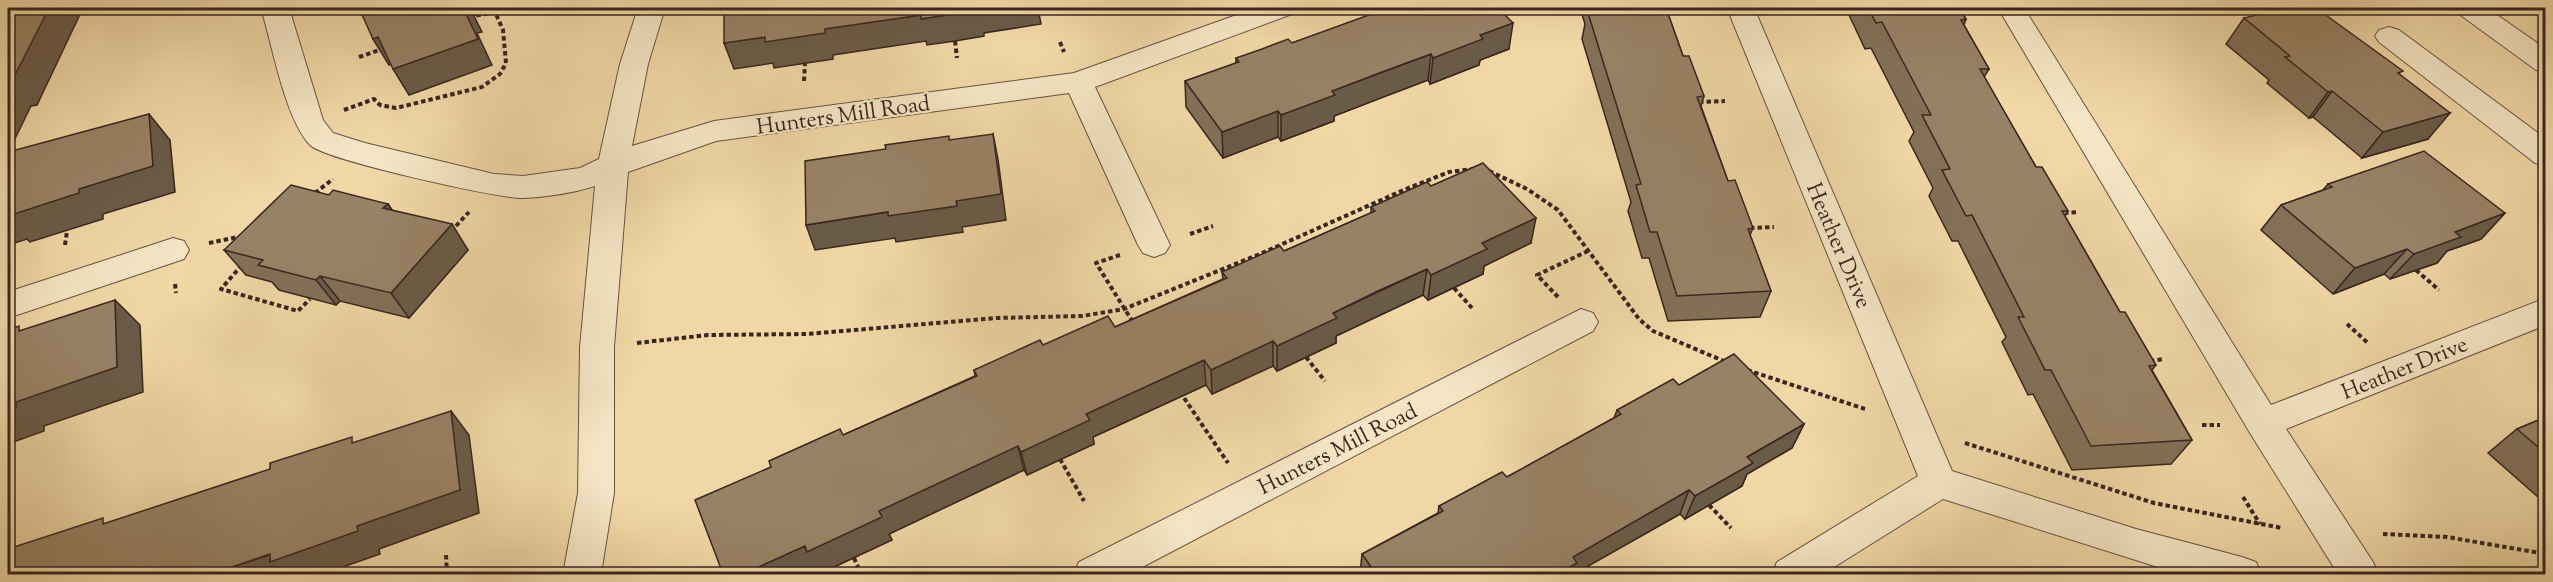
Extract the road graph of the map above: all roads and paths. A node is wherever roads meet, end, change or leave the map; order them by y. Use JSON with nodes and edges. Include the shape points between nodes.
{"nodes":[{"id":1,"x":275,"y":8,"type":"edge"},
{"id":2,"x":651,"y":8,"type":"edge"},
{"id":3,"x":1282,"y":8,"type":"edge"},
{"id":4,"x":1740,"y":8,"type":"edge"},
{"id":5,"x":2011,"y":8,"type":"edge"},
{"id":6,"x":2469,"y":8,"type":"edge"},
{"id":7,"x":474,"y":16,"type":"dead end"},
{"id":8,"x":2389,"y":36,"type":"dead end"},
{"id":9,"x":955,"y":41,"type":"dead end"},
{"id":10,"x":382,"y":49,"type":"edge"},
{"id":11,"x":359,"y":57,"type":"dead end"},
{"id":12,"x":957,"y":58,"type":"dead end"},
{"id":13,"x":805,"y":63,"type":"dead end"},
{"id":14,"x":2546,"y":63,"type":"edge"},
{"id":15,"x":804,"y":81,"type":"dead end"},
{"id":16,"x":1078,"y":82,"type":"junction"},
{"id":17,"x":374,"y":99,"type":"dead end"},
{"id":18,"x":1725,"y":101,"type":"dead end"},
{"id":19,"x":1689,"y":102,"type":"edge"},
{"id":20,"x":2546,"y":155,"type":"edge"},
{"id":21,"x":613,"y":166,"type":"junction"},
{"id":22,"x":322,"y":189,"type":"dead end"},
{"id":23,"x":308,"y":198,"type":"edge"},
{"id":24,"x":2078,"y":213,"type":"dead end"},
{"id":25,"x":2059,"y":214,"type":"edge"},
{"id":26,"x":1774,"y":227,"type":"dead end"},
{"id":27,"x":1744,"y":229,"type":"edge"},
{"id":28,"x":66,"y":231,"type":"dead end"},
{"id":29,"x":251,"y":234,"type":"edge"},
{"id":30,"x":65,"y":245,"type":"dead end"},
{"id":31,"x":1154,"y":245,"type":"dead end"},
{"id":32,"x":173,"y":250,"type":"joint"},
{"id":33,"x":1588,"y":250,"type":"junction"},
{"id":34,"x":243,"y":263,"type":"edge"},
{"id":35,"x":1095,"y":263,"type":"dead end"},
{"id":36,"x":2416,"y":270,"type":"edge"},
{"id":37,"x":1537,"y":275,"type":"dead end"},
{"id":38,"x":1454,"y":288,"type":"edge"},
{"id":39,"x":2439,"y":290,"type":"dead end"},
{"id":40,"x":310,"y":298,"type":"edge"},
{"id":41,"x":8,"y":304,"type":"edge"},
{"id":42,"x":1472,"y":308,"type":"dead end"},
{"id":43,"x":1124,"y":309,"type":"junction"},
{"id":44,"x":2546,"y":311,"type":"edge"},
{"id":45,"x":1581,"y":322,"type":"dead end"},
{"id":46,"x":1137,"y":328,"type":"edge"},
{"id":47,"x":597,"y":347,"type":"junction"},
{"id":48,"x":1306,"y":357,"type":"edge"},
{"id":49,"x":2164,"y":359,"type":"dead end"},
{"id":50,"x":2143,"y":361,"type":"edge"},
{"id":51,"x":1734,"y":365,"type":"edge"},
{"id":52,"x":1744,"y":369,"type":"edge"},
{"id":53,"x":1324,"y":381,"type":"dead end"},
{"id":54,"x":1177,"y":388,"type":"edge"},
{"id":55,"x":1871,"y":411,"type":"dead end"},
{"id":56,"x":2263,"y":423,"type":"junction"},
{"id":57,"x":1963,"y":443,"type":"dead end"},
{"id":58,"x":1060,"y":459,"type":"edge"},
{"id":59,"x":1233,"y":471,"type":"dead end"},
{"id":60,"x":1939,"y":482,"type":"junction"},
{"id":61,"x":2243,"y":497,"type":"dead end"},
{"id":62,"x":1084,"y":501,"type":"dead end"},
{"id":63,"x":1709,"y":505,"type":"edge"},
{"id":64,"x":2260,"y":525,"type":"junction"},
{"id":65,"x":1731,"y":528,"type":"dead end"},
{"id":66,"x":2292,"y":530,"type":"dead end"},
{"id":67,"x":2383,"y":534,"type":"dead end"},
{"id":68,"x":2546,"y":554,"type":"edge"},
{"id":69,"x":446,"y":555,"type":"dead end"},
{"id":70,"x":854,"y":558,"type":"dead end"},
{"id":71,"x":447,"y":574,"type":"edge"},
{"id":72,"x":582,"y":574,"type":"edge"},
{"id":73,"x":861,"y":574,"type":"edge"},
{"id":74,"x":1093,"y":574,"type":"edge"},
{"id":75,"x":1791,"y":574,"type":"edge"},
{"id":76,"x":2242,"y":574,"type":"edge"},
{"id":77,"x":2359,"y":574,"type":"edge"}],
"edges":[{"from":1,"to":21,"type":"street","name":"Hunters Mill Road","via":[[309,122],[322,140],[494,185],[560,183]]},
{"from":2,"to":21,"type":"street","via":[[634,64]]},
{"from":3,"to":16,"type":"street","name":"Hunters Mill Road"},
{"from":4,"to":60,"type":"street","name":"Heather Drive"},
{"from":5,"to":56,"type":"street"},
{"from":6,"to":14,"type":"street"},
{"from":7,"to":17,"type":"path","via":[[495,12],[502,22],[507,64],[504,72],[482,87],[396,108],[380,105]]},
{"from":8,"to":20,"type":"street"},
{"from":9,"to":12,"type":"path"},
{"from":10,"to":11,"type":"path"},
{"from":13,"to":15,"type":"path"},
{"from":16,"to":21,"type":"street","name":"Hunters Mill Road","via":[[714,131]]},
{"from":16,"to":31,"type":"street"},
{"from":18,"to":19,"type":"path"},
{"from":21,"to":47,"type":"street"},
{"from":22,"to":23,"type":"path"},
{"from":24,"to":25,"type":"path"},
{"from":26,"to":27,"type":"path"},
{"from":28,"to":30,"type":"path"},
{"from":29,"to":32,"type":"path"},
{"from":32,"to":41,"type":"street"},
{"from":33,"to":37,"type":"path"},
{"from":33,"to":43,"type":"path","via":[[1558,210],[1527,189],[1493,172],[1466,168],[1406,189]]},
{"from":33,"to":51,"type":"path","via":[[1639,319],[1653,331]]},
{"from":34,"to":40,"type":"path","via":[[221,289],[298,310]]},
{"from":35,"to":43,"type":"path"},
{"from":36,"to":39,"type":"path"},
{"from":38,"to":42,"type":"path"},
{"from":43,"to":46,"type":"path"},
{"from":43,"to":47,"type":"path","via":[[1082,316],[996,318],[807,334],[708,335]]},
{"from":44,"to":56,"type":"street","name":"Heather Drive"},
{"from":45,"to":74,"type":"street","name":"Hunters Mill Road"},
{"from":47,"to":72,"type":"street","via":[[596,493]]},
{"from":48,"to":53,"type":"path"},
{"from":49,"to":50,"type":"path"},
{"from":52,"to":55,"type":"path"},
{"from":54,"to":59,"type":"path"},
{"from":56,"to":77,"type":"street"},
{"from":57,"to":64,"type":"path","via":[[2154,503]]},
{"from":58,"to":62,"type":"path"},
{"from":60,"to":75,"type":"street"},
{"from":60,"to":76,"type":"street","via":[[2136,546]]},
{"from":61,"to":64,"type":"path"},
{"from":63,"to":65,"type":"path"},
{"from":64,"to":66,"type":"path"},
{"from":67,"to":68,"type":"path","via":[[2447,537]]},
{"from":69,"to":71,"type":"path"},
{"from":70,"to":73,"type":"path"}]}
